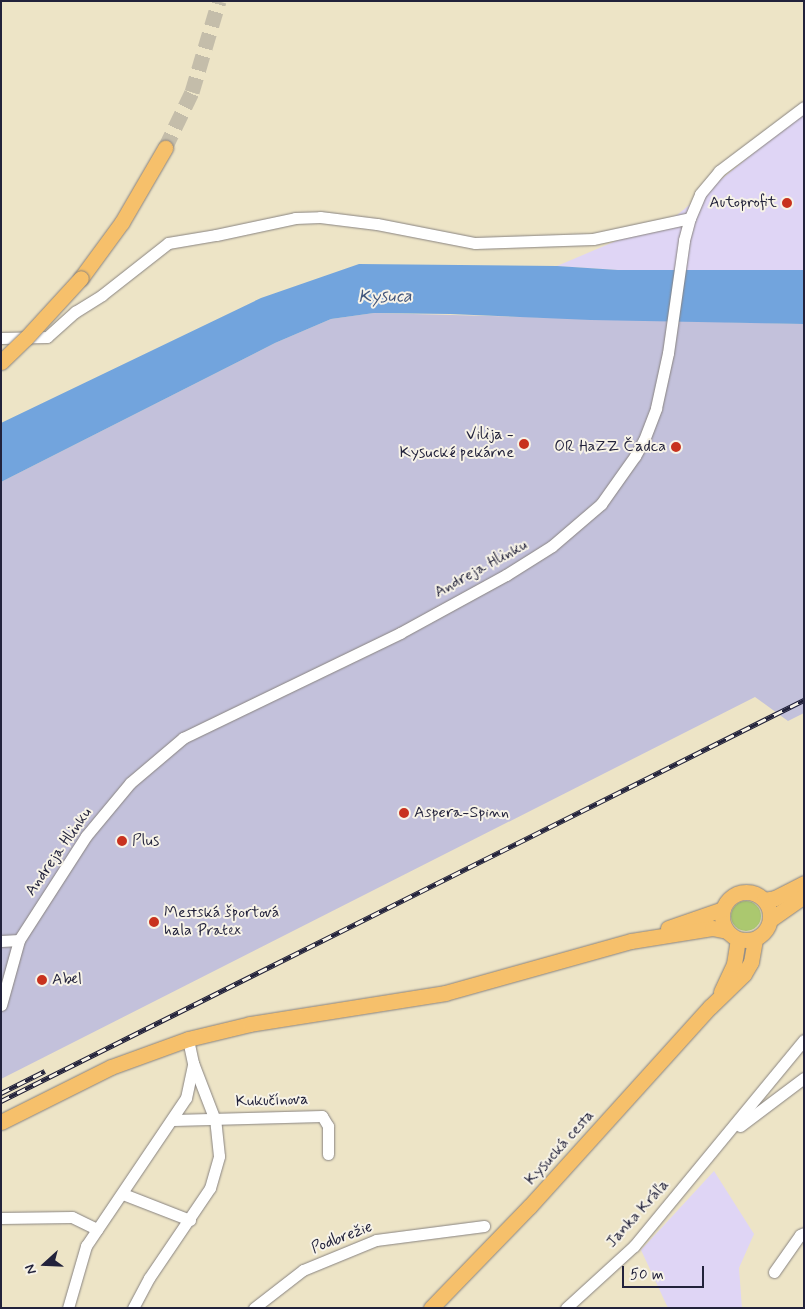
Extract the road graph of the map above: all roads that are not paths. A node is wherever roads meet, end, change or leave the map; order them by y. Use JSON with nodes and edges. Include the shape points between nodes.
{"nodes":[{"id":1,"x":804,"y":107,"type":"edge"},
{"id":2,"x":165,"y":148,"type":"tunnel mouth"},
{"id":3,"x":690,"y":218,"type":"junction"},
{"id":4,"x":1,"y":338,"type":"edge"},
{"id":5,"x":1,"y":362,"type":"edge"},
{"id":6,"x":804,"y":883,"type":"edge"},
{"id":7,"x":804,"y":896,"type":"edge"},
{"id":8,"x":764,"y":900,"type":"junction"},
{"id":9,"x":723,"y":909,"type":"junction"},
{"id":10,"x":771,"y":919,"type":"junction"},
{"id":11,"x":732,"y":935,"type":"junction"},
{"id":12,"x":19,"y":940,"type":"junction"},
{"id":13,"x":755,"y":940,"type":"junction"},
{"id":14,"x":1,"y":941,"type":"edge"},
{"id":15,"x":631,"y":941,"type":"junction"},
{"id":16,"x":2,"y":1004,"type":"edge"},
{"id":17,"x":710,"y":1008,"type":"junction"},
{"id":18,"x":188,"y":1039,"type":"junction"},
{"id":19,"x":804,"y":1040,"type":"edge"},
{"id":20,"x":193,"y":1063,"type":"junction"},
{"id":21,"x":804,"y":1078,"type":"edge"},
{"id":22,"x":173,"y":1120,"type":"junction"},
{"id":23,"x":215,"y":1120,"type":"junction"},
{"id":24,"x":1,"y":1122,"type":"edge"},
{"id":25,"x":727,"y":1136,"type":"junction"},
{"id":26,"x":328,"y":1154,"type":"dead end"},
{"id":27,"x":123,"y":1194,"type":"junction"},
{"id":28,"x":1,"y":1218,"type":"edge"},
{"id":29,"x":190,"y":1220,"type":"junction"},
{"id":30,"x":484,"y":1226,"type":"dead end"},
{"id":31,"x":97,"y":1229,"type":"junction"},
{"id":32,"x":804,"y":1233,"type":"edge"},
{"id":33,"x":774,"y":1272,"type":"dead end"},
{"id":34,"x":68,"y":1308,"type":"edge"},
{"id":35,"x":133,"y":1308,"type":"edge"},
{"id":36,"x":254,"y":1308,"type":"edge"},
{"id":37,"x":431,"y":1308,"type":"edge"},
{"id":38,"x":566,"y":1308,"type":"edge"}],
"edges":[{"from":1,"to":3,"type":"street","name":"Andreja Hlinku","via":[[719,171],[700,194]]},
{"from":2,"to":5,"type":"main road","bridge":true,"via":[[122,222],[81,278]]},
{"from":3,"to":4,"type":"street","via":[[593,239],[475,243],[377,224],[320,217],[295,218],[168,243],[75,312],[47,337]]},
{"from":3,"to":12,"type":"street","name":"Andreja Hlinku","via":[[661,390],[644,440],[612,490],[586,519],[552,546],[506,575],[400,633],[184,738],[130,784],[86,836]]},
{"from":6,"to":8,"type":"main road"},
{"from":7,"to":10,"type":"main road","name":"Kysucká cesta"},
{"from":8,"to":9,"type":"main road","via":[[759,895],[744,892],[731,897]]},
{"from":8,"to":10,"type":"main road","via":[[770,909]]},
{"from":9,"to":11,"type":"main road","name":"Kysucká cesta","via":[[723,925]]},
{"from":9,"to":15,"type":"main road"},
{"from":10,"to":13,"type":"main road","name":"Kysucká cesta","via":[[766,931]]},
{"from":11,"to":13,"type":"main road"},
{"from":11,"to":15,"type":"main road","via":[[712,928]]},
{"from":11,"to":17,"type":"main road","name":"Kysucká cesta","via":[[731,973]]},
{"from":12,"to":14,"type":"street"},
{"from":12,"to":16,"type":"street","name":"Andreja Hlinku"},
{"from":13,"to":17,"type":"main road","name":"Kysucká cesta","via":[[751,962],[744,974]]},
{"from":15,"to":18,"type":"main road","via":[[445,993],[250,1024]]},
{"from":17,"to":37,"type":"main road","name":"Kysucká cesta","via":[[530,1206]]},
{"from":18,"to":20,"type":"street"},
{"from":18,"to":24,"type":"main road","via":[[111,1067]]},
{"from":19,"to":25,"type":"street","name":"Janka Kráľa"},
{"from":20,"to":22,"type":"street","via":[[186,1098]]},
{"from":20,"to":23,"type":"street","name":"Kukučínova"},
{"from":21,"to":25,"type":"street","name":"Janka Kráľa"},
{"from":22,"to":23,"type":"street","name":"Kukučínova"},
{"from":22,"to":27,"type":"street"},
{"from":23,"to":26,"type":"street","name":"Kukučínova","via":[[322,1116],[328,1126]]},
{"from":23,"to":29,"type":"street","name":"Kukučínova","via":[[219,1156],[210,1188]]},
{"from":25,"to":38,"type":"street","name":"Janka Kráľa","via":[[634,1246]]},
{"from":27,"to":29,"type":"street"},
{"from":27,"to":31,"type":"street"},
{"from":28,"to":31,"type":"street","via":[[72,1217]]},
{"from":29,"to":35,"type":"street","name":"Kukučínova","via":[[149,1278]]},
{"from":30,"to":36,"type":"street","name":"Podbrežie","via":[[376,1240],[303,1270]]},
{"from":31,"to":34,"type":"street","via":[[82,1258]]},
{"from":32,"to":33,"type":"street"}]}
